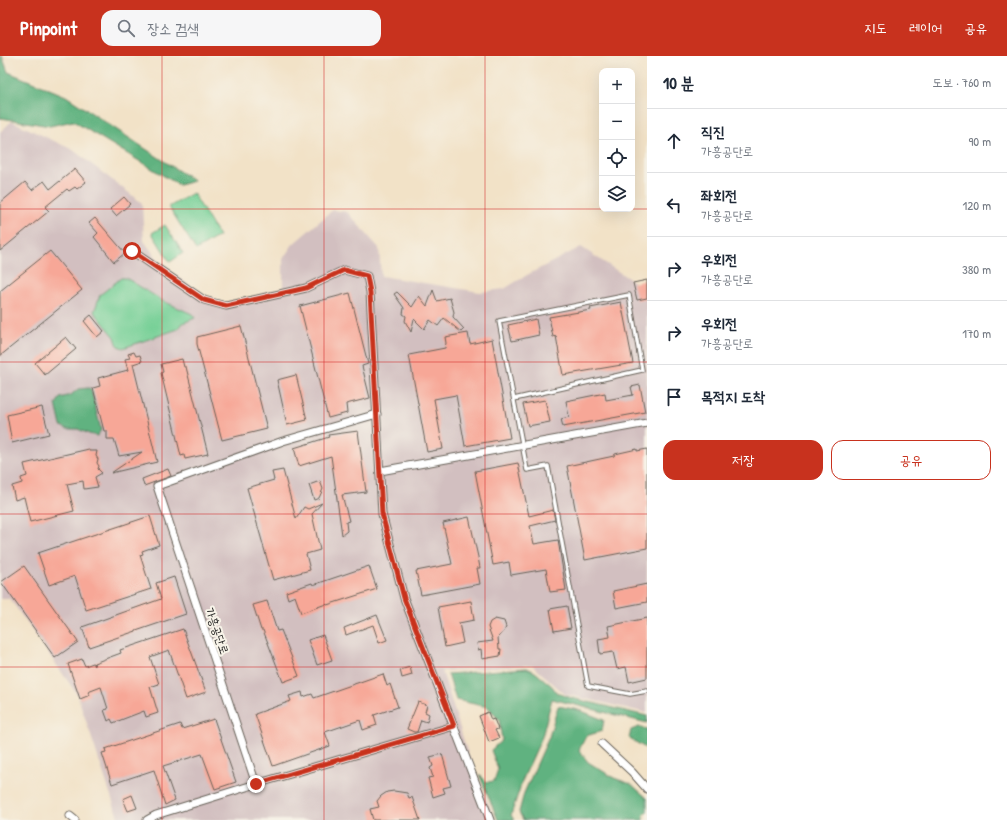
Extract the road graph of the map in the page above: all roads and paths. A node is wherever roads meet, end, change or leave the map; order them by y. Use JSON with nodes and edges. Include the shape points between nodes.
{"nodes":[{"id":1,"x":132,"y":251,"type":"dead end"},
{"id":2,"x":514,"y":398,"type":"junction"},
{"id":3,"x":377,"y":414,"type":"junction"},
{"id":4,"x":647,"y":423,"type":"edge"},
{"id":5,"x":523,"y":445,"type":"junction"},
{"id":6,"x":380,"y":471,"type":"junction"},
{"id":7,"x":647,"y":690,"type":"edge"},
{"id":8,"x":454,"y":726,"type":"junction"},
{"id":9,"x":602,"y":744,"type":"dead end"},
{"id":10,"x":256,"y":784,"type":"junction"},
{"id":11,"x":647,"y":789,"type":"edge"},
{"id":12,"x":147,"y":820,"type":"edge"},
{"id":13,"x":490,"y":820,"type":"edge"}],
"edges":[{"from":1,"to":3,"type":"street","via":[[204,300],[226,306],[306,288],[344,270],[367,276]]},
{"from":2,"to":2,"type":"lane","via":[[499,321],[629,295],[642,370]]},
{"from":2,"to":5,"type":"lane"},
{"from":3,"to":6,"type":"street"},
{"from":3,"to":10,"type":"street","name":"가흥공단로","via":[[283,441],[157,486]]},
{"from":4,"to":5,"type":"street"},
{"from":5,"to":6,"type":"street"},
{"from":5,"to":7,"type":"lane","via":[[527,470],[548,466],[588,686],[630,694]]},
{"from":6,"to":8,"type":"street","via":[[382,514],[404,598]]},
{"from":8,"to":10,"type":"street"},
{"from":8,"to":13,"type":"street"},
{"from":9,"to":11,"type":"street"},
{"from":10,"to":12,"type":"street"}]}
